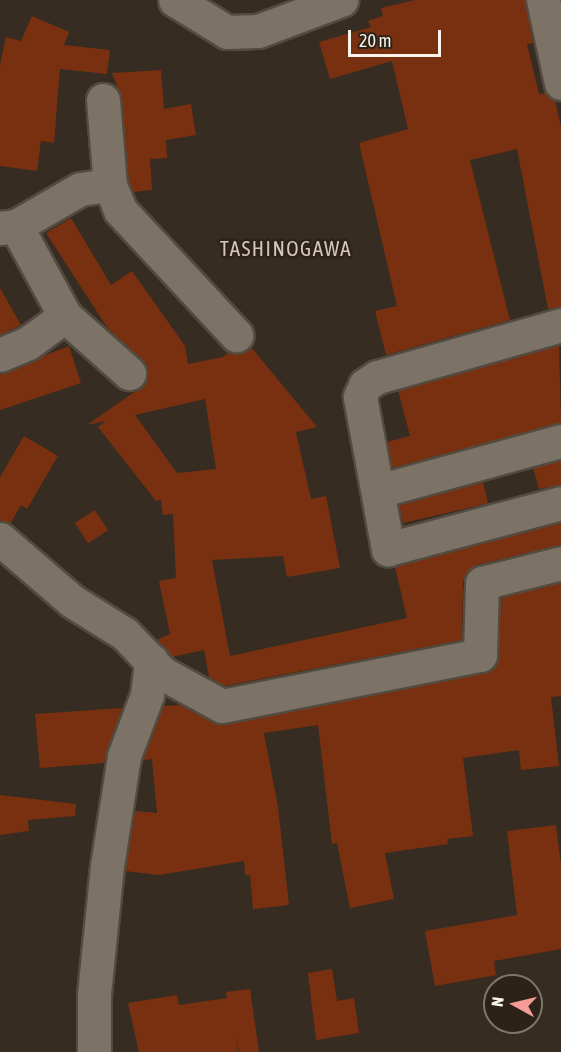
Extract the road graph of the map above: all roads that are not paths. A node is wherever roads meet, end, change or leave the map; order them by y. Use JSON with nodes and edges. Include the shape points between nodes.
{"nodes":[{"id":1,"x":175,"y":0,"type":"edge"},
{"id":2,"x":341,"y":0,"type":"edge"},
{"id":3,"x":543,"y":0,"type":"edge"},
{"id":4,"x":561,"y":83,"type":"edge"},
{"id":5,"x":103,"y":100,"type":"dead end"},
{"id":6,"x":110,"y":185,"type":"junction"},
{"id":7,"x":8,"y":227,"type":"edge"},
{"id":8,"x":65,"y":316,"type":"junction"},
{"id":9,"x":561,"y":325,"type":"edge"},
{"id":10,"x":236,"y":335,"type":"dead end"},
{"id":11,"x":0,"y":355,"type":"edge"},
{"id":12,"x":129,"y":373,"type":"dead end"},
{"id":13,"x":561,"y":441,"type":"edge"},
{"id":14,"x":378,"y":491,"type":"junction"},
{"id":15,"x":561,"y":503,"type":"edge"},
{"id":16,"x":0,"y":539,"type":"edge"},
{"id":17,"x":561,"y":563,"type":"edge"},
{"id":18,"x":151,"y":660,"type":"junction"},
{"id":19,"x":94,"y":1052,"type":"edge"}],
"edges":[{"from":1,"to":2,"type":"street","via":[[227,32],[258,31]]},
{"from":3,"to":4,"type":"street"},
{"from":5,"to":6,"type":"street"},
{"from":6,"to":7,"type":"street","via":[[80,189]]},
{"from":6,"to":10,"type":"street","via":[[120,210]]},
{"from":7,"to":8,"type":"street"},
{"from":8,"to":11,"type":"street","via":[[28,343]]},
{"from":8,"to":12,"type":"street"},
{"from":9,"to":14,"type":"street","via":[[377,376],[365,386],[360,397]]},
{"from":13,"to":14,"type":"street"},
{"from":14,"to":15,"type":"street","via":[[388,549]]},
{"from":16,"to":18,"type":"street","via":[[72,601],[125,634]]},
{"from":17,"to":18,"type":"street","via":[[482,583],[480,655],[222,706],[162,673]]},
{"from":18,"to":19,"type":"street","via":[[147,695],[123,756],[106,866],[94,994]]}]}
